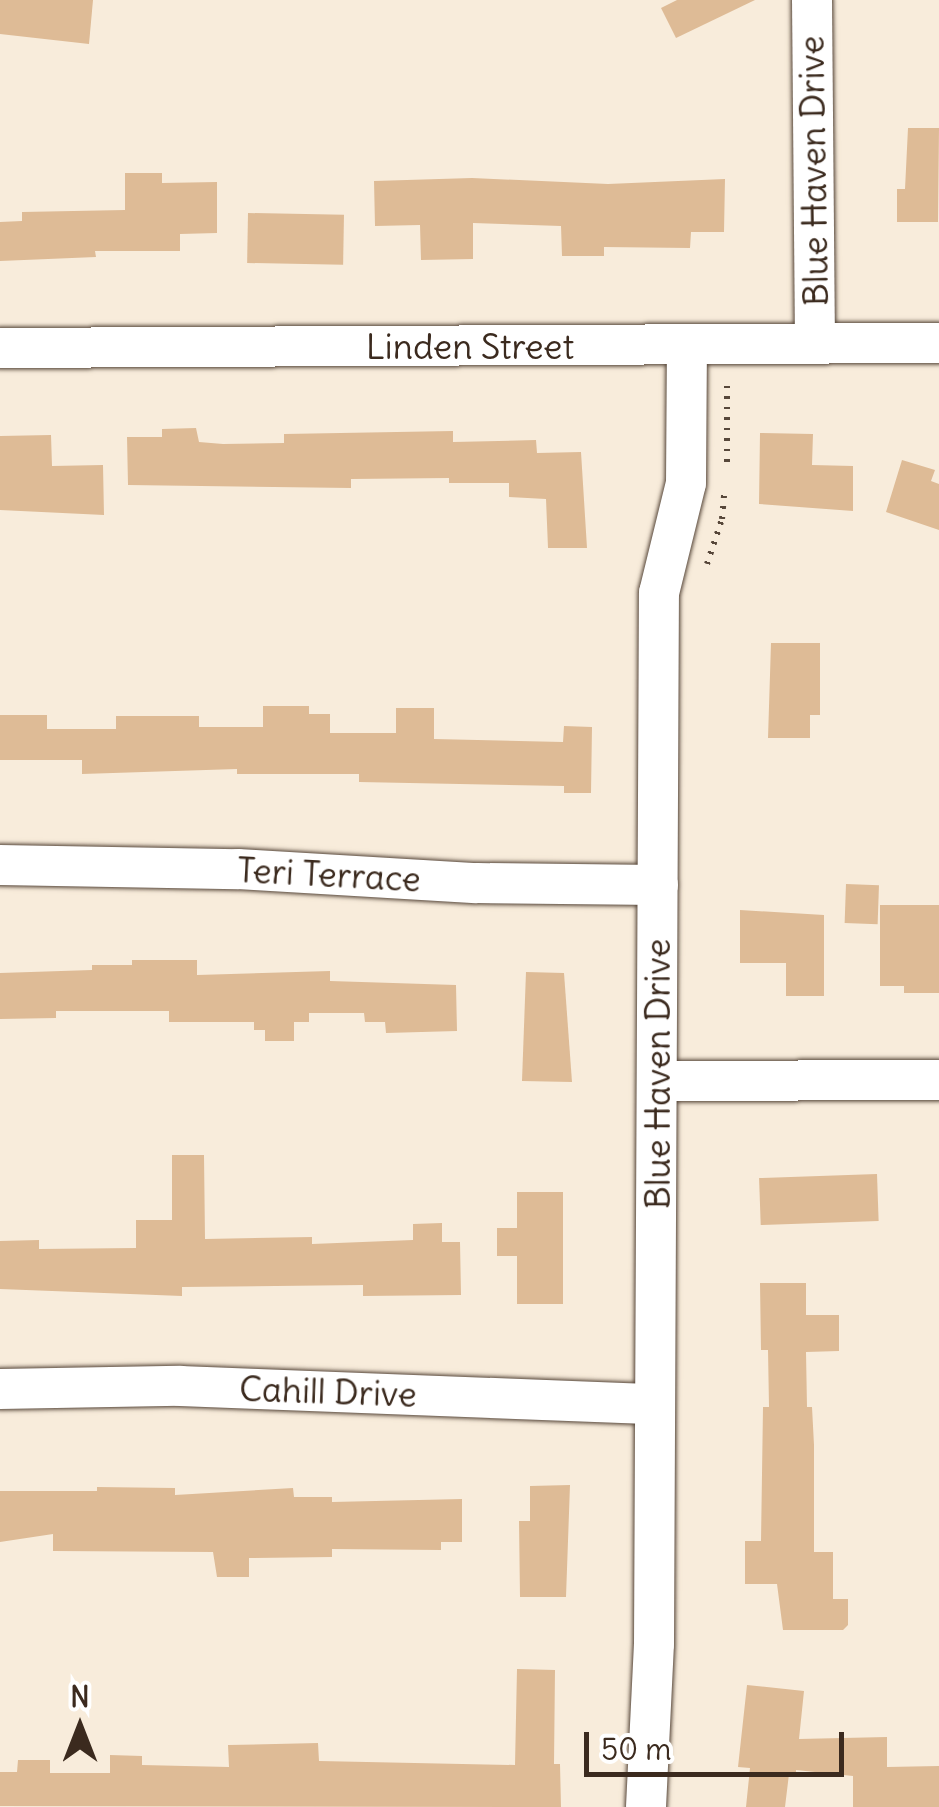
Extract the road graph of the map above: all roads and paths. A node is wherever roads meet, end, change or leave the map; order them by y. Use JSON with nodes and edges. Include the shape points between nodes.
{"nodes":[{"id":1,"x":812,"y":0,"type":"edge"},
{"id":2,"x":814,"y":342,"type":"junction"},
{"id":3,"x":939,"y":342,"type":"edge"},
{"id":4,"x":750,"y":343,"type":"junction"},
{"id":5,"x":687,"y":344,"type":"junction"},
{"id":6,"x":0,"y":348,"type":"edge"},
{"id":7,"x":704,"y":571,"type":"dead end"},
{"id":8,"x":0,"y":865,"type":"edge"},
{"id":9,"x":658,"y":885,"type":"junction"},
{"id":10,"x":939,"y":1080,"type":"edge"},
{"id":11,"x":657,"y":1081,"type":"junction"},
{"id":12,"x":0,"y":1389,"type":"edge"},
{"id":13,"x":655,"y":1404,"type":"junction"},
{"id":14,"x":646,"y":1807,"type":"edge"}],
"edges":[{"from":1,"to":2,"type":"street","name":"Blue Haven Drive"},
{"from":2,"to":3,"type":"street","name":"Linden Street"},
{"from":2,"to":4,"type":"street","name":"Linden Street"},
{"from":4,"to":5,"type":"street","name":"Linden Street"},
{"from":4,"to":7,"type":"path","via":[[727,370],[722,519]]},
{"from":5,"to":6,"type":"street","name":"Linden Street"},
{"from":5,"to":9,"type":"street","name":"Blue Haven Drive","via":[[686,484],[659,593]]},
{"from":8,"to":9,"type":"street","name":"Teri Terrace"},
{"from":9,"to":11,"type":"street","name":"Blue Haven Drive"},
{"from":10,"to":11,"type":"street"},
{"from":11,"to":13,"type":"street","name":"Blue Haven Drive"},
{"from":12,"to":13,"type":"street","name":"Cahill Drive","via":[[180,1386]]},
{"from":13,"to":14,"type":"street","name":"Blue Haven Drive"}]}
